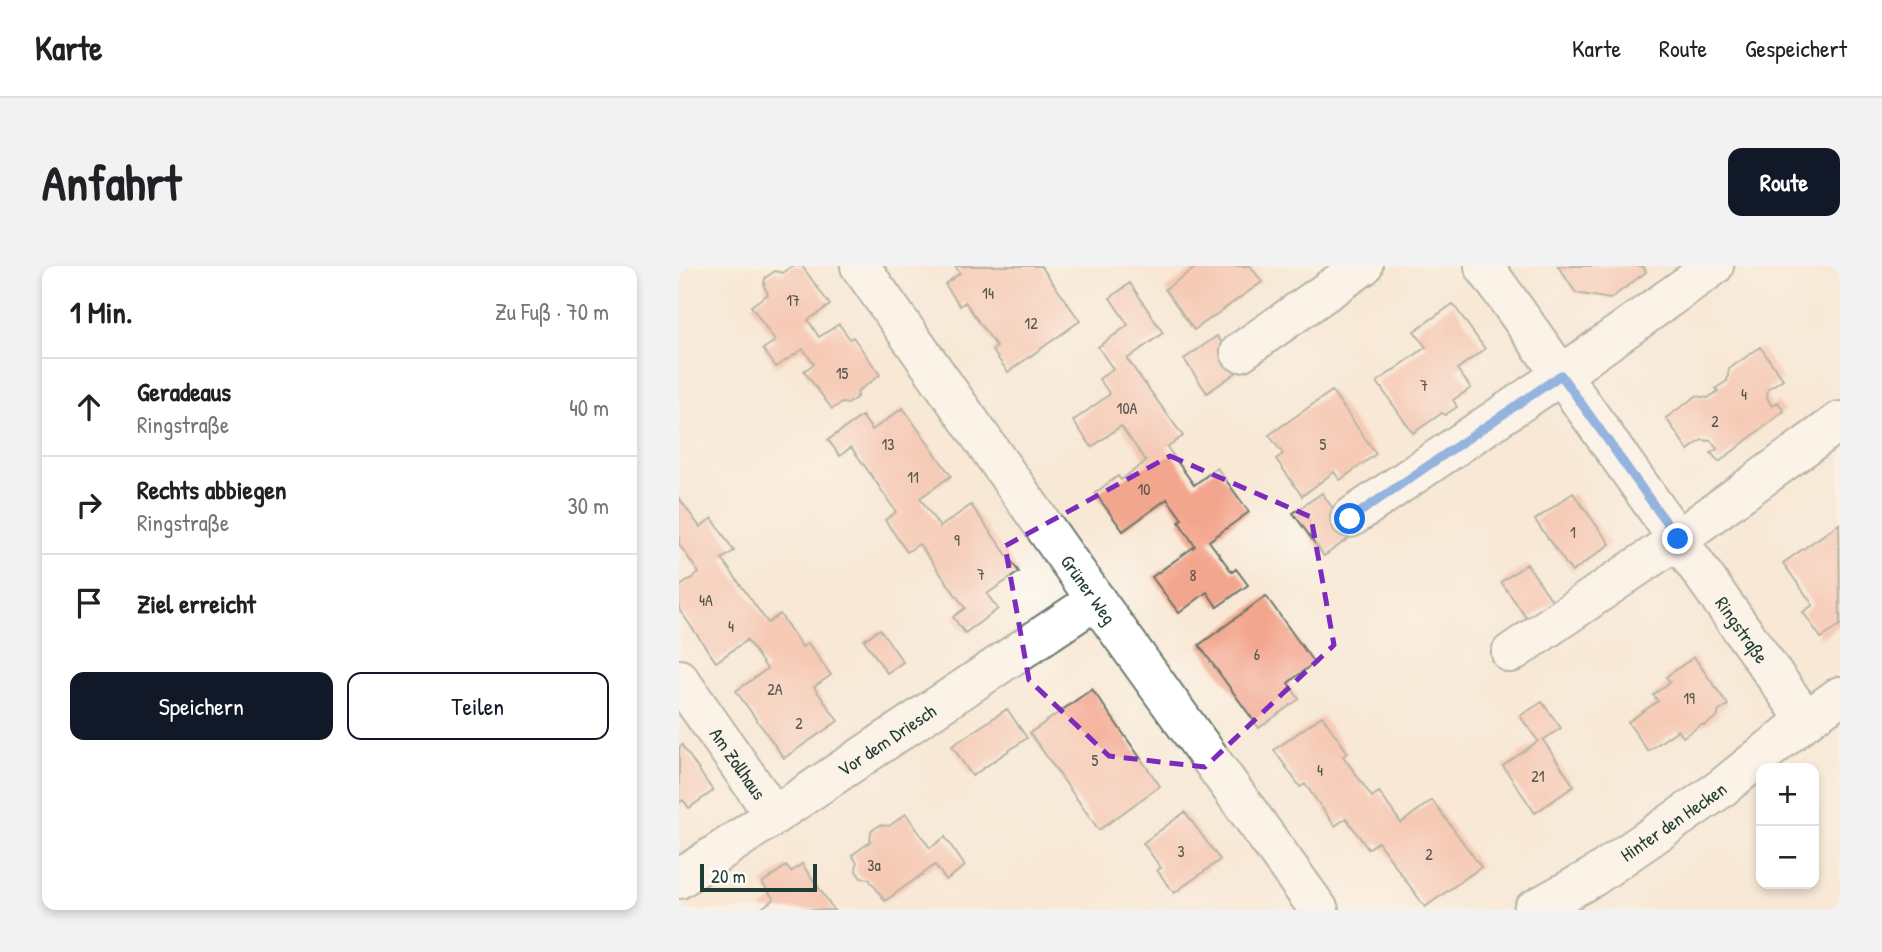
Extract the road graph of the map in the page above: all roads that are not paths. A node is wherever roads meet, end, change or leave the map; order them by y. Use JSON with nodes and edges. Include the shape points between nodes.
{"nodes":[{"id":1,"x":860,"y":266,"type":"edge"},
{"id":2,"x":1363,"y":266,"type":"edge"},
{"id":3,"x":1484,"y":266,"type":"edge"},
{"id":4,"x":1714,"y":266,"type":"edge"},
{"id":5,"x":1240,"y":352,"type":"dead end"},
{"id":6,"x":1561,"y":375,"type":"junction"},
{"id":7,"x":1840,"y":421,"type":"edge"},
{"id":8,"x":1350,"y":519,"type":"dead end"},
{"id":9,"x":1678,"y":539,"type":"junction"},
{"id":10,"x":1096,"y":600,"type":"junction"},
{"id":11,"x":1511,"y":653,"type":"dead end"},
{"id":12,"x":679,"y":679,"type":"edge"},
{"id":13,"x":1840,"y":696,"type":"edge"},
{"id":14,"x":1807,"y":720,"type":"junction"},
{"id":15,"x":774,"y":815,"type":"junction"},
{"id":16,"x":679,"y":879,"type":"edge"},
{"id":17,"x":1319,"y":910,"type":"edge"},
{"id":18,"x":1533,"y":910,"type":"edge"}],
"edges":[{"from":1,"to":10,"type":"street","name":"Grüner Weg"},
{"from":2,"to":5,"type":"street"},
{"from":3,"to":6,"type":"street","name":"Ringstraße"},
{"from":4,"to":6,"type":"street"},
{"from":6,"to":8,"type":"street"},
{"from":6,"to":9,"type":"street","name":"Ringstraße"},
{"from":7,"to":9,"type":"street"},
{"from":9,"to":11,"type":"street"},
{"from":9,"to":14,"type":"street","name":"Ringstraße"},
{"from":10,"to":15,"type":"street","name":"Vor dem Driesch"},
{"from":10,"to":17,"type":"street","name":"Grüner Weg"},
{"from":12,"to":15,"type":"street","name":"Am Zollhaus"},
{"from":13,"to":14,"type":"street","name":"Hinter den Hecken"},
{"from":14,"to":18,"type":"street","name":"Hinter den Hecken","via":[[1719,790],[1593,877]]},
{"from":15,"to":16,"type":"street","name":"Vor dem Driesch"}]}
